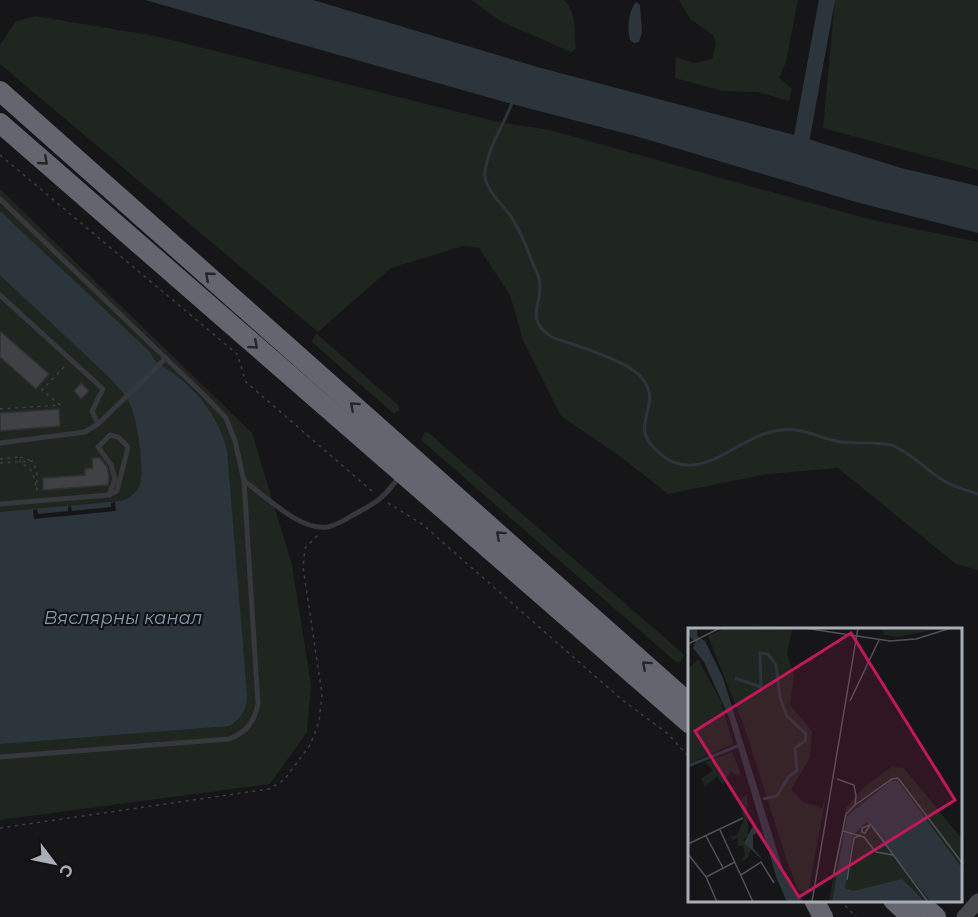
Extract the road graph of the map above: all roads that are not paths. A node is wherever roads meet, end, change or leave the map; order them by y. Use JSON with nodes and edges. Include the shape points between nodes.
{"nodes":[{"id":1,"x":0,"y":91,"type":"edge"},
{"id":2,"x":0,"y":123,"type":"edge"},
{"id":3,"x":0,"y":200,"type":"edge"},
{"id":4,"x":0,"y":295,"type":"edge"},
{"id":5,"x":165,"y":359,"type":"junction"},
{"id":6,"x":98,"y":424,"type":"junction"},
{"id":7,"x":0,"y":442,"type":"edge"},
{"id":8,"x":402,"y":473,"type":"junction"},
{"id":9,"x":244,"y":481,"type":"junction"},
{"id":10,"x":109,"y":495,"type":"junction"},
{"id":11,"x":0,"y":504,"type":"edge"},
{"id":12,"x":680,"y":706,"type":"edge"},
{"id":13,"x":688,"y":720,"type":"edge"},
{"id":14,"x":688,"y":724,"type":"edge"},
{"id":15,"x":0,"y":757,"type":"edge"},
{"id":16,"x":978,"y":901,"type":"edge"},
{"id":17,"x":815,"y":902,"type":"edge"},
{"id":18,"x":906,"y":907,"type":"edge"},
{"id":19,"x":823,"y":917,"type":"edge"},
{"id":20,"x":936,"y":917,"type":"edge"},
{"id":21,"x":964,"y":917,"type":"edge"}],
"edges":[{"from":12,"to":1,"type":"highway","one_way":true},
{"from":2,"to":8,"type":"highway","one_way":true},
{"from":3,"to":5,"type":"lane"},
{"from":4,"to":6,"type":"lane","via":[[103,389],[92,411]]},
{"from":5,"to":6,"type":"lane"},
{"from":5,"to":9,"type":"lane","via":[[226,418],[236,441]]},
{"from":6,"to":7,"type":"lane","via":[[85,432]]},
{"from":8,"to":9,"type":"lane","via":[[381,499],[341,522],[317,527],[298,521]]},
{"from":8,"to":12,"type":"highway"},
{"from":9,"to":15,"type":"lane","via":[[258,704],[250,726],[229,740]]},
{"from":10,"to":10,"type":"lane","via":[[116,479],[98,447],[110,435],[128,447],[117,492]]},
{"from":10,"to":11,"type":"lane"},
{"from":12,"to":13,"type":"highway"},
{"from":12,"to":14,"type":"highway"},
{"from":16,"to":21,"type":"main road"},
{"from":17,"to":19,"type":"highway"},
{"from":18,"to":20,"type":"highway"}]}
